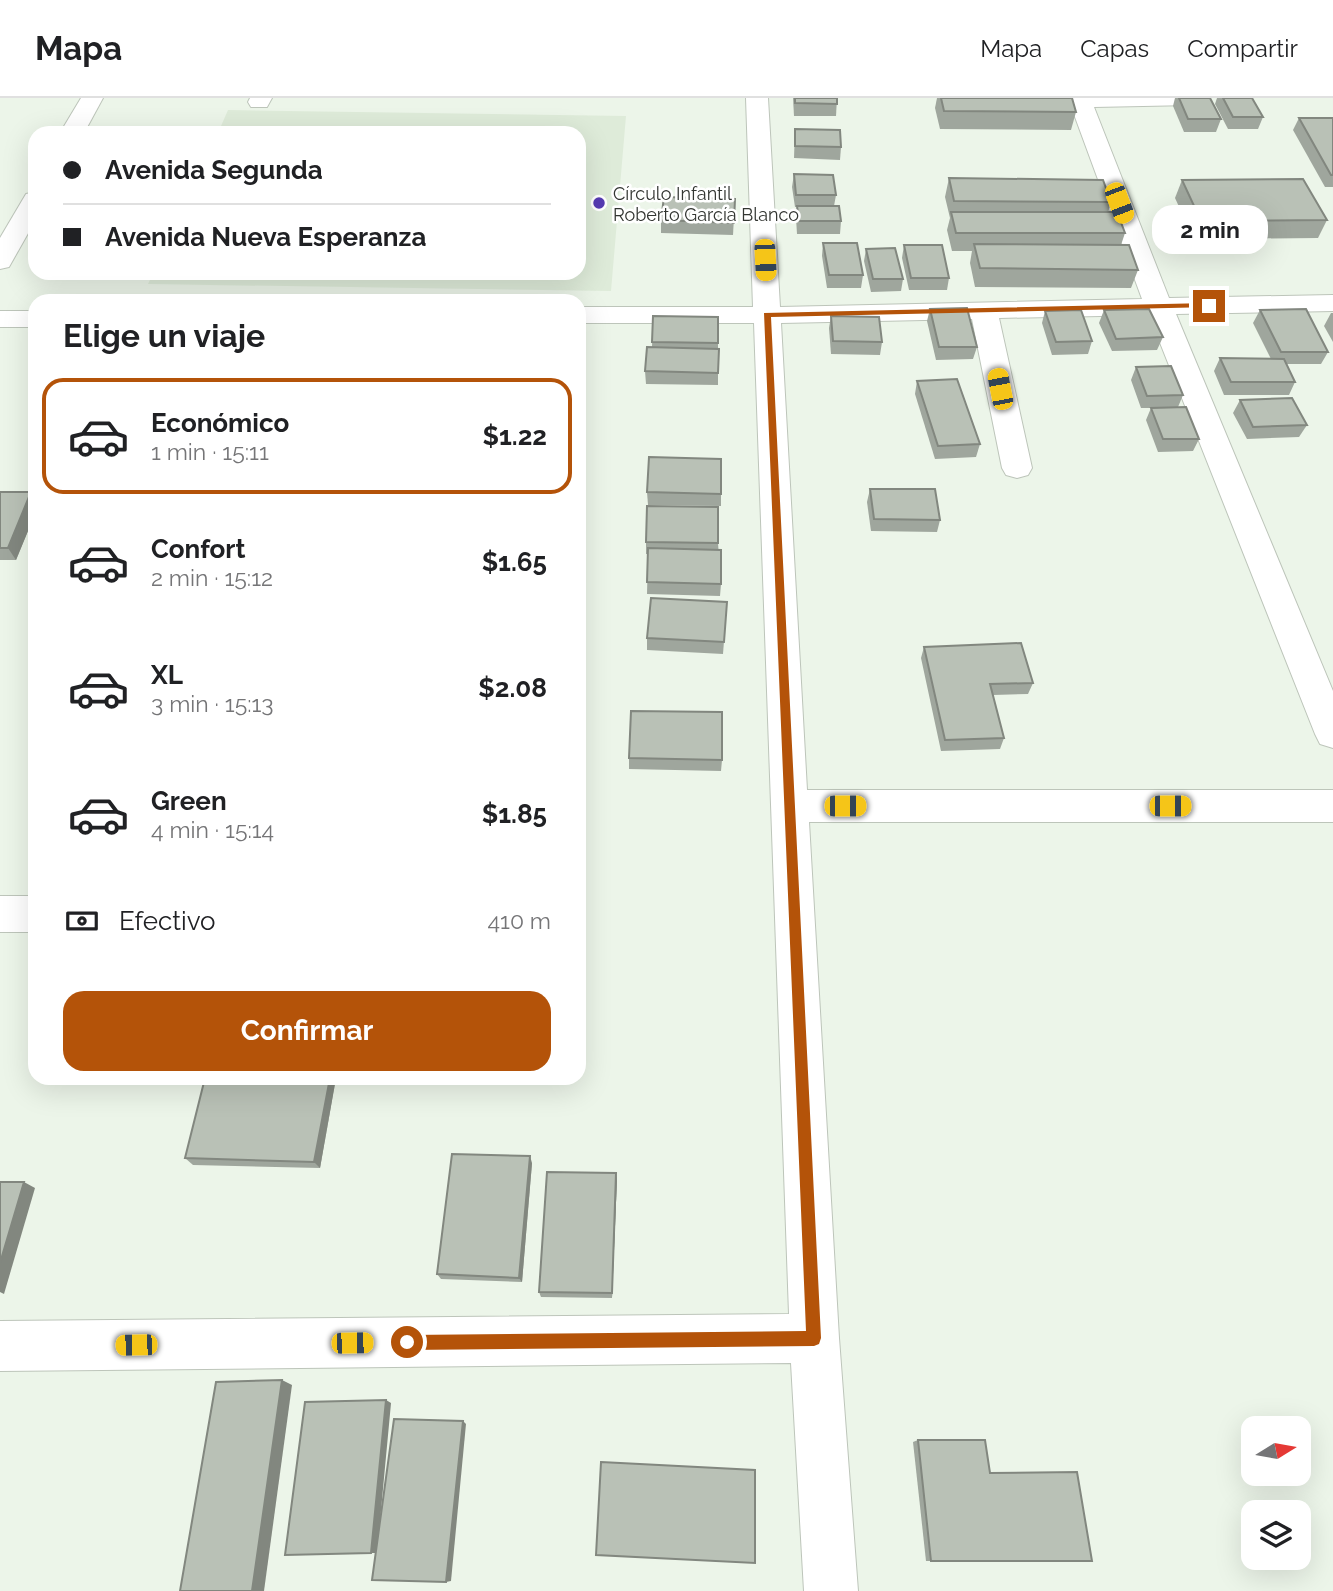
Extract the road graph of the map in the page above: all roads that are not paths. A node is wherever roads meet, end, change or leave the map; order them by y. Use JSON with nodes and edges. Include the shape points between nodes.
{"nodes":[{"id":1,"x":92,"y":98,"type":"edge"},
{"id":2,"x":758,"y":98,"type":"edge"},
{"id":3,"x":1192,"y":98,"type":"edge"},
{"id":4,"x":1079,"y":99,"type":"edge"},
{"id":5,"x":76,"y":126,"type":"edge"},
{"id":6,"x":28,"y":211,"type":"edge"},
{"id":7,"x":0,"y":261,"type":"edge"},
{"id":8,"x":1333,"y":303,"type":"edge"},
{"id":9,"x":1159,"y":307,"type":"junction"},
{"id":10,"x":984,"y":310,"type":"junction"},
{"id":11,"x":767,"y":314,"type":"junction"},
{"id":12,"x":586,"y":315,"type":"edge"},
{"id":13,"x":0,"y":319,"type":"edge"},
{"id":14,"x":28,"y":319,"type":"edge"},
{"id":15,"x":1017,"y":468,"type":"dead end"},
{"id":16,"x":1322,"y":676,"type":"edge"},
{"id":17,"x":1333,"y":734,"type":"edge"},
{"id":18,"x":790,"y":806,"type":"junction"},
{"id":19,"x":1333,"y":806,"type":"edge"},
{"id":20,"x":0,"y":914,"type":"edge"},
{"id":21,"x":28,"y":914,"type":"edge"},
{"id":22,"x":814,"y":1338,"type":"junction"},
{"id":23,"x":0,"y":1346,"type":"edge"},
{"id":24,"x":831,"y":1591,"type":"edge"}],
"edges":[{"from":1,"to":5,"type":"street"},
{"from":2,"to":11,"type":"street"},
{"from":3,"to":4,"type":"street"},
{"from":4,"to":9,"type":"street"},
{"from":6,"to":7,"type":"street"},
{"from":8,"to":9,"type":"street"},
{"from":9,"to":10,"type":"street"},
{"from":9,"to":16,"type":"street"},
{"from":10,"to":11,"type":"street"},
{"from":10,"to":15,"type":"street"},
{"from":11,"to":12,"type":"street"},
{"from":11,"to":18,"type":"street"},
{"from":13,"to":14,"type":"street"},
{"from":16,"to":17,"type":"street"},
{"from":18,"to":19,"type":"street"},
{"from":18,"to":22,"type":"street"},
{"from":20,"to":21,"type":"street"},
{"from":22,"to":23,"type":"street"},
{"from":22,"to":24,"type":"street"}]}
